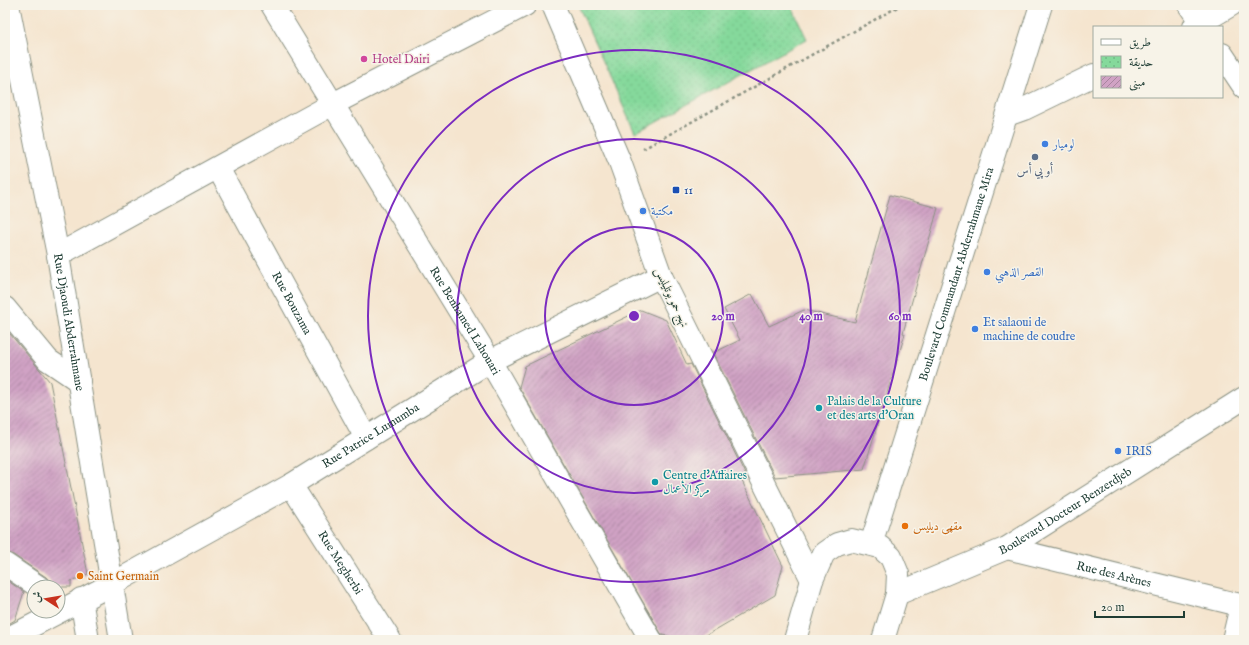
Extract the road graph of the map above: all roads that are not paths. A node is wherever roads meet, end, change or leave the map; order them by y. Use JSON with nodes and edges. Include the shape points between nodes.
{"nodes":[{"id":1,"x":8,"y":5,"type":"edge"},
{"id":2,"x":272,"y":5,"type":"edge"},
{"id":3,"x":524,"y":5,"type":"edge"},
{"id":4,"x":553,"y":5,"type":"edge"},
{"id":5,"x":1041,"y":5,"type":"edge"},
{"id":6,"x":1189,"y":5,"type":"edge"},
{"id":7,"x":1231,"y":5,"type":"edge"},
{"id":8,"x":1200,"y":26,"type":"edge"},
{"id":9,"x":1223,"y":56,"type":"edge"},
{"id":10,"x":1093,"y":76,"type":"edge"},
{"id":11,"x":1244,"y":88,"type":"edge"},
{"id":12,"x":333,"y":104,"type":"junction"},
{"id":13,"x":1007,"y":115,"type":"junction"},
{"id":14,"x":218,"y":168,"type":"junction"},
{"id":15,"x":58,"y":255,"type":"junction"},
{"id":16,"x":661,"y":276,"type":"junction"},
{"id":17,"x":5,"y":308,"type":"edge"},
{"id":18,"x":490,"y":361,"type":"junction"},
{"id":19,"x":79,"y":381,"type":"junction"},
{"id":20,"x":1244,"y":398,"type":"edge"},
{"id":21,"x":366,"y":438,"type":"junction"},
{"id":22,"x":291,"y":485,"type":"junction"},
{"id":23,"x":871,"y":544,"type":"junction"},
{"id":24,"x":1007,"y":548,"type":"junction"},
{"id":25,"x":5,"y":564,"type":"edge"},
{"id":26,"x":27,"y":579,"type":"edge"},
{"id":27,"x":812,"y":580,"type":"junction"},
{"id":28,"x":112,"y":584,"type":"junction"},
{"id":29,"x":897,"y":594,"type":"junction"},
{"id":30,"x":69,"y":602,"type":"edge"},
{"id":31,"x":1242,"y":606,"type":"edge"},
{"id":32,"x":5,"y":640,"type":"edge"},
{"id":33,"x":88,"y":640,"type":"edge"},
{"id":34,"x":122,"y":640,"type":"edge"},
{"id":35,"x":390,"y":640,"type":"edge"},
{"id":36,"x":651,"y":640,"type":"edge"},
{"id":37,"x":795,"y":640,"type":"edge"},
{"id":38,"x":883,"y":640,"type":"edge"},
{"id":39,"x":1233,"y":640,"type":"edge"}],
"edges":[{"from":1,"to":15,"type":"street","name":"Rue Djaoudi Abderrahmane"},
{"from":2,"to":12,"type":"street","name":"Rue Benhamed Lahouari"},
{"from":3,"to":12,"type":"street"},
{"from":4,"to":16,"type":"street","name":"نهج حمو بوتليليس","via":[[620,162]]},
{"from":5,"to":13,"type":"street","name":"Boulevard Commandant Abderrahmane Mira"},
{"from":6,"to":8,"type":"street"},
{"from":7,"to":8,"type":"street"},
{"from":9,"to":11,"type":"street"},
{"from":10,"to":13,"type":"street"},
{"from":12,"to":14,"type":"street"},
{"from":12,"to":18,"type":"street","name":"Rue Benhamed Lahouari"},
{"from":13,"to":23,"type":"street","name":"Boulevard Commandant Abderrahmane Mira"},
{"from":14,"to":15,"type":"street"},
{"from":14,"to":21,"type":"street","name":"Rue Bouzama"},
{"from":15,"to":19,"type":"street","name":"Rue Djaoudi Abderrahmane"},
{"from":16,"to":18,"type":"street","name":"Rue Patrice Lumumba"},
{"from":16,"to":27,"type":"street","name":"نهج حمو بوتليليس"},
{"from":17,"to":19,"type":"street","via":[[48,360]]},
{"from":18,"to":21,"type":"street","name":"Rue Patrice Lumumba"},
{"from":18,"to":36,"type":"street","name":"Rue Benhamed Lahouari"},
{"from":19,"to":28,"type":"street","name":"Rue Djaoudi Abderrahmane"},
{"from":20,"to":24,"type":"street","name":"Boulevard Docteur Benzerdjeb"},
{"from":21,"to":22,"type":"street","name":"Rue Patrice Lumumba"},
{"from":22,"to":28,"type":"street","name":"Rue Patrice Lumumba"},
{"from":22,"to":35,"type":"street","name":"Rue Megherbi"},
{"from":23,"to":27,"type":"street","via":[[851,540],[837,544],[824,553]]},
{"from":23,"to":29,"type":"street","via":[[880,547],[891,557],[898,574]]},
{"from":24,"to":29,"type":"street","name":"Boulevard Docteur Benzerdjeb"},
{"from":24,"to":31,"type":"street","name":"Rue des Arènes"},
{"from":25,"to":26,"type":"street"},
{"from":27,"to":37,"type":"street"},
{"from":28,"to":30,"type":"street","name":"Rue Patrice Lumumba"},
{"from":28,"to":34,"type":"street","name":"Rue Djaoudi Abderrahmane"},
{"from":29,"to":38,"type":"street"},
{"from":30,"to":32,"type":"street","name":"Rue Patrice Lumumba"},
{"from":30,"to":33,"type":"street"},
{"from":31,"to":39,"type":"street"}]}
